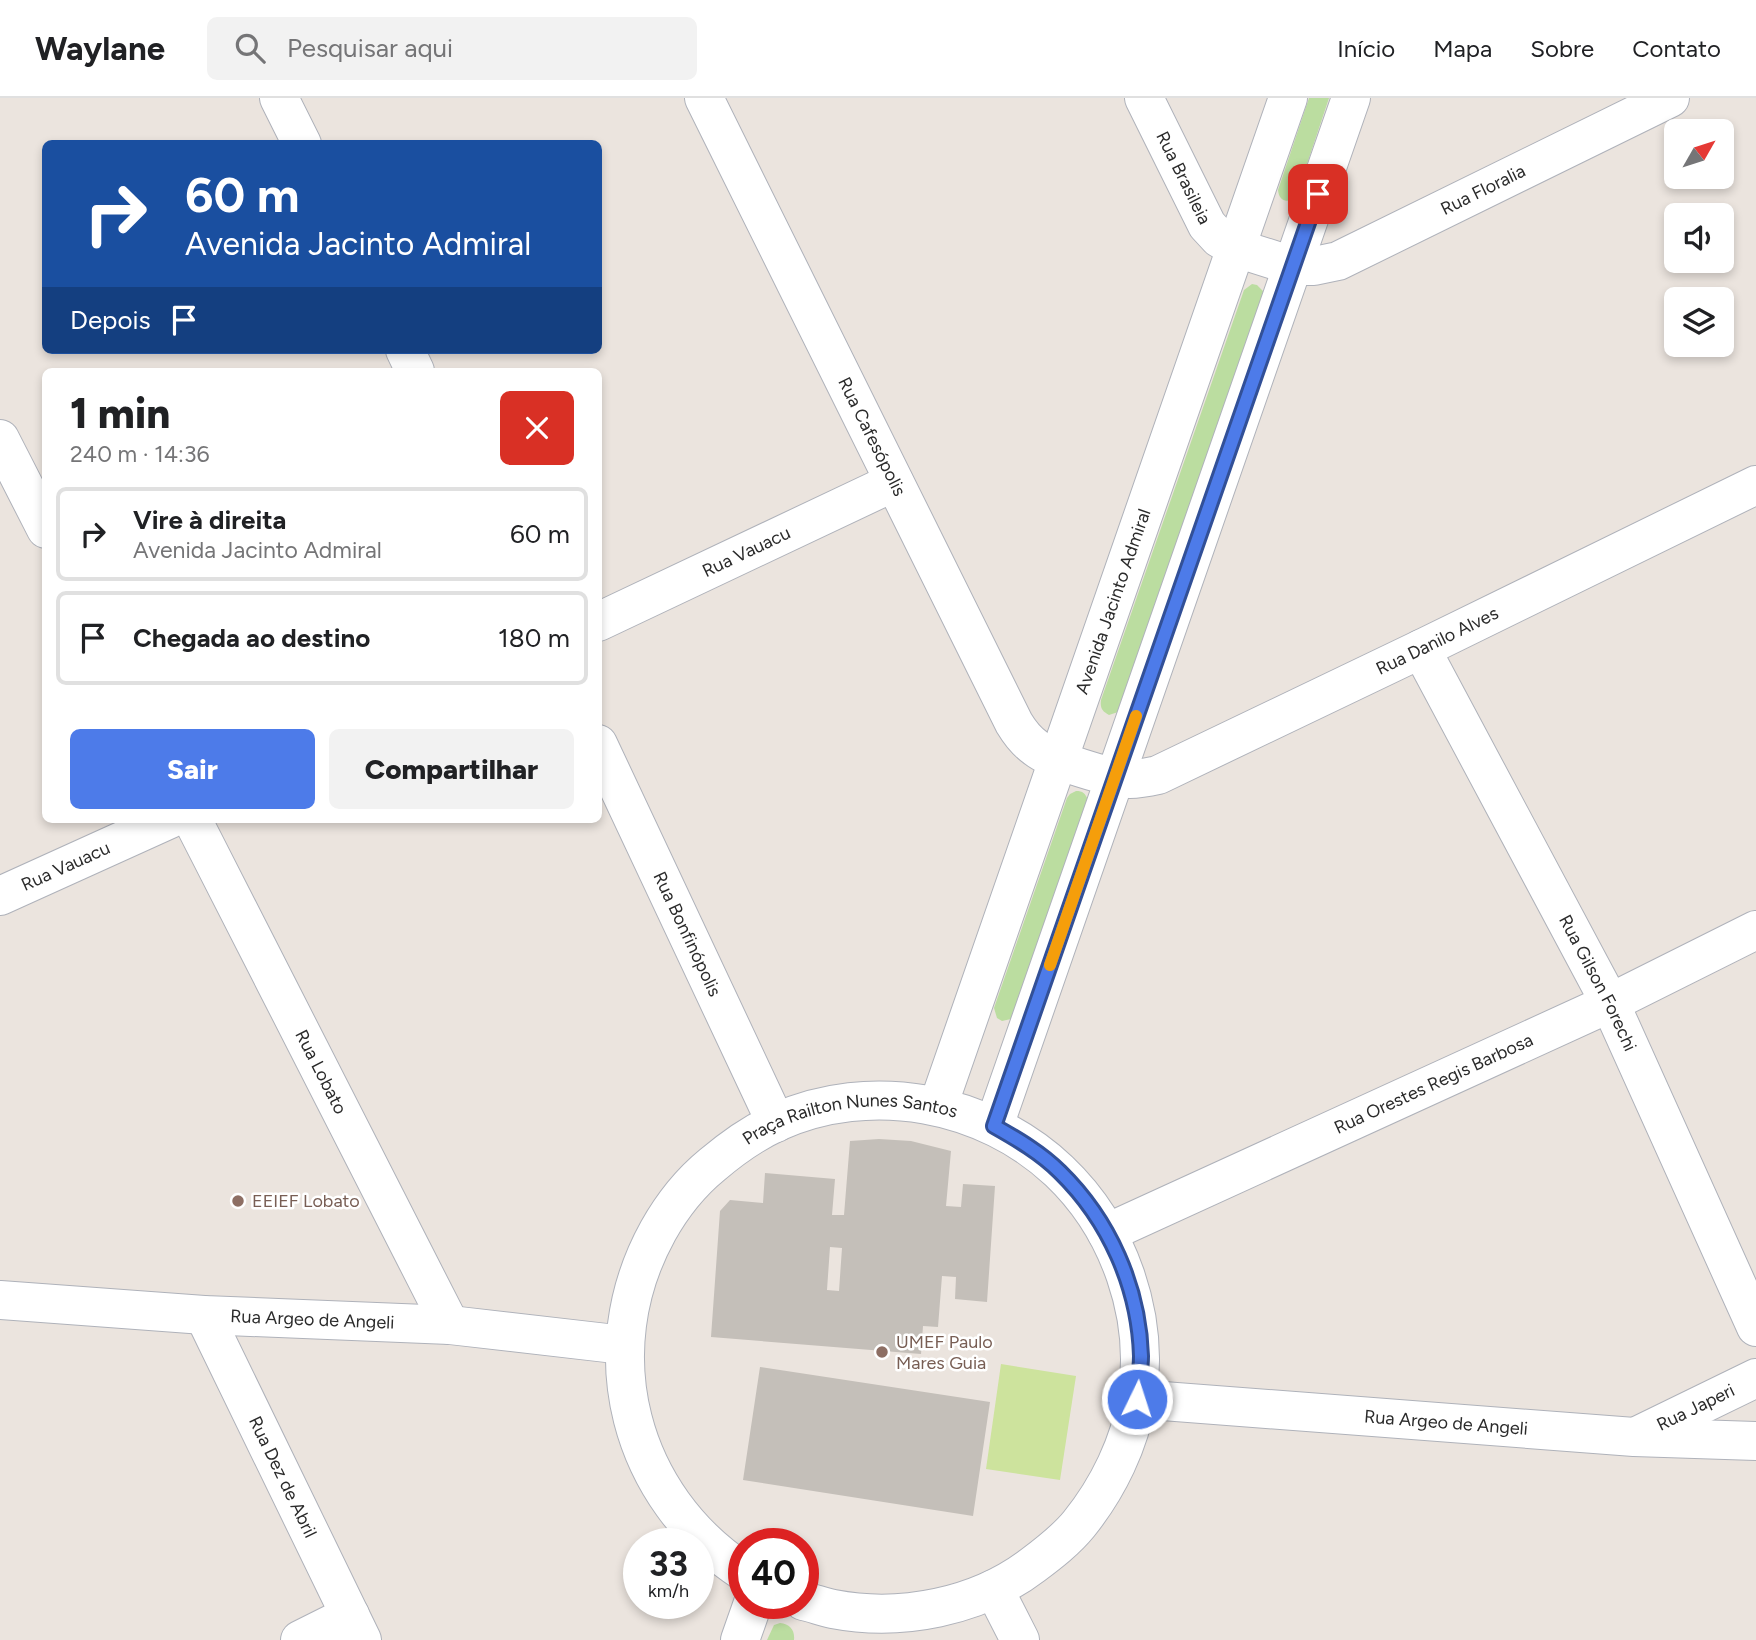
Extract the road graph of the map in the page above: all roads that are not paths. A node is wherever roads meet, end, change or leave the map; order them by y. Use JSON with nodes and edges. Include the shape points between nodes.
{"nodes":[{"id":1,"x":279,"y":98,"type":"edge"},
{"id":2,"x":704,"y":98,"type":"edge"},
{"id":3,"x":1143,"y":98,"type":"edge"},
{"id":4,"x":1288,"y":98,"type":"edge"},
{"id":5,"x":1351,"y":98,"type":"edge"},
{"id":6,"x":1670,"y":98,"type":"edge"},
{"id":7,"x":300,"y":140,"type":"edge"},
{"id":8,"x":1236,"y":248,"type":"junction"},
{"id":9,"x":1293,"y":266,"type":"junction"},
{"id":10,"x":0,"y":439,"type":"edge"},
{"id":11,"x":894,"y":482,"type":"junction"},
{"id":12,"x":1756,"y":485,"type":"edge"},
{"id":13,"x":42,"y":521,"type":"edge"},
{"id":14,"x":602,"y":620,"type":"edge"},
{"id":15,"x":1421,"y":649,"type":"junction"},
{"id":16,"x":602,"y":753,"type":"edge"},
{"id":17,"x":1058,"y":761,"type":"junction"},
{"id":18,"x":1115,"y":777,"type":"junction"},
{"id":19,"x":161,"y":823,"type":"edge"},
{"id":20,"x":194,"y":823,"type":"edge"},
{"id":21,"x":0,"y":896,"type":"edge"},
{"id":22,"x":1756,"y":930,"type":"edge"},
{"id":23,"x":1610,"y":1003,"type":"junction"},
{"id":24,"x":937,"y":1106,"type":"junction"},
{"id":25,"x":776,"y":1123,"type":"junction"},
{"id":26,"x":994,"y":1126,"type":"junction"},
{"id":27,"x":1107,"y":1233,"type":"junction"},
{"id":28,"x":0,"y":1300,"type":"edge"},
{"id":29,"x":204,"y":1315,"type":"junction"},
{"id":30,"x":450,"y":1325,"type":"junction"},
{"id":31,"x":1756,"y":1327,"type":"edge"},
{"id":32,"x":624,"y":1345,"type":"junction"},
{"id":33,"x":1756,"y":1378,"type":"edge"},
{"id":34,"x":1137,"y":1399,"type":"junction"},
{"id":35,"x":1634,"y":1437,"type":"junction"},
{"id":36,"x":1756,"y":1441,"type":"edge"},
{"id":37,"x":728,"y":1562,"type":"edge"},
{"id":38,"x":994,"y":1589,"type":"junction"},
{"id":39,"x":819,"y":1613,"type":"edge"},
{"id":40,"x":747,"y":1619,"type":"edge"},
{"id":41,"x":834,"y":1625,"type":"edge"},
{"id":42,"x":356,"y":1627,"type":"edge"},
{"id":43,"x":300,"y":1640,"type":"edge"},
{"id":44,"x":740,"y":1640,"type":"edge"},
{"id":45,"x":1020,"y":1640,"type":"edge"}],
"edges":[{"from":1,"to":7,"type":"street"},
{"from":2,"to":11,"type":"street","name":"Rua Cafesópolis"},
{"from":3,"to":8,"type":"street","name":"Rua Brasileia","via":[[1207,225]]},
{"from":4,"to":8,"type":"street","name":"Avenida Jacinto Admiral"},
{"from":5,"to":9,"type":"street"},
{"from":6,"to":9,"type":"street","name":"Rua Floralia","via":[[1338,261]]},
{"from":8,"to":9,"type":"street"},
{"from":8,"to":17,"type":"street","name":"Avenida Jacinto Admiral"},
{"from":9,"to":18,"type":"street"},
{"from":10,"to":13,"type":"street"},
{"from":11,"to":14,"type":"street","name":"Rua Vauacu"},
{"from":11,"to":17,"type":"street","name":"Rua Cafesópolis","via":[[1014,723],[1035,748]]},
{"from":12,"to":15,"type":"street","name":"Rua Danilo Alves"},
{"from":15,"to":18,"type":"street","name":"Rua Danilo Alves","via":[[1158,775]]},
{"from":15,"to":23,"type":"street","name":"Rua Gilson Forechi"},
{"from":16,"to":25,"type":"street","name":"Rua Bonfinópolis"},
{"from":17,"to":18,"type":"street","name":"Rua Cafesópolis"},
{"from":17,"to":24,"type":"street","name":"Avenida Jacinto Admiral"},
{"from":18,"to":26,"type":"street"},
{"from":19,"to":21,"type":"street","name":"Rua Vauacu"},
{"from":20,"to":30,"type":"street","name":"Rua Lobato"},
{"from":22,"to":23,"type":"street","name":"Rua Orestes Regis Barbosa"},
{"from":23,"to":27,"type":"street","name":"Rua Orestes Regis Barbosa"},
{"from":23,"to":31,"type":"street","name":"Rua Gilson Forechi"},
{"from":24,"to":25,"type":"street","name":"Praça Railton Nunes Santos","via":[[897,1100],[856,1101]]},
{"from":24,"to":26,"type":"street","name":"Praça Railton Nunes Santos"},
{"from":25,"to":32,"type":"street","name":"Praça Railton Nunes Santos","via":[[735,1145],[699,1176],[669,1212],[646,1254],[631,1298]]},
{"from":26,"to":27,"type":"street","name":"Praça Railton Nunes Santos","via":[[1059,1171]]},
{"from":27,"to":34,"type":"street","name":"Praça Railton Nunes Santos","via":[[1125,1272],[1136,1314],[1141,1356]]},
{"from":28,"to":29,"type":"street","name":"Rua Argeo de Angeli"},
{"from":29,"to":30,"type":"street","name":"Rua Argeo de Angeli"},
{"from":29,"to":42,"type":"street","name":"Rua Dez de Abril"},
{"from":30,"to":32,"type":"street","name":"Rua Argeo de Angeli"},
{"from":32,"to":37,"type":"street","name":"Praça Railton Nunes Santos","via":[[625,1386],[648,1464],[694,1532]]},
{"from":33,"to":35,"type":"street","name":"Rua Japeri"},
{"from":34,"to":35,"type":"street","name":"Rua Argeo de Angeli"},
{"from":34,"to":38,"type":"street","name":"Praça Railton Nunes Santos","via":[[1116,1466],[1078,1525],[1024,1572]]},
{"from":35,"to":36,"type":"street","name":"Rua Argeo de Angeli"},
{"from":38,"to":41,"type":"street","name":"Praça Railton Nunes Santos","via":[[955,1604],[875,1614]]},
{"from":38,"to":45,"type":"street"},
{"from":39,"to":41,"type":"street","name":"Praça Railton Nunes Santos"},
{"from":40,"to":44,"type":"street"},
{"from":42,"to":43,"type":"street"}]}
